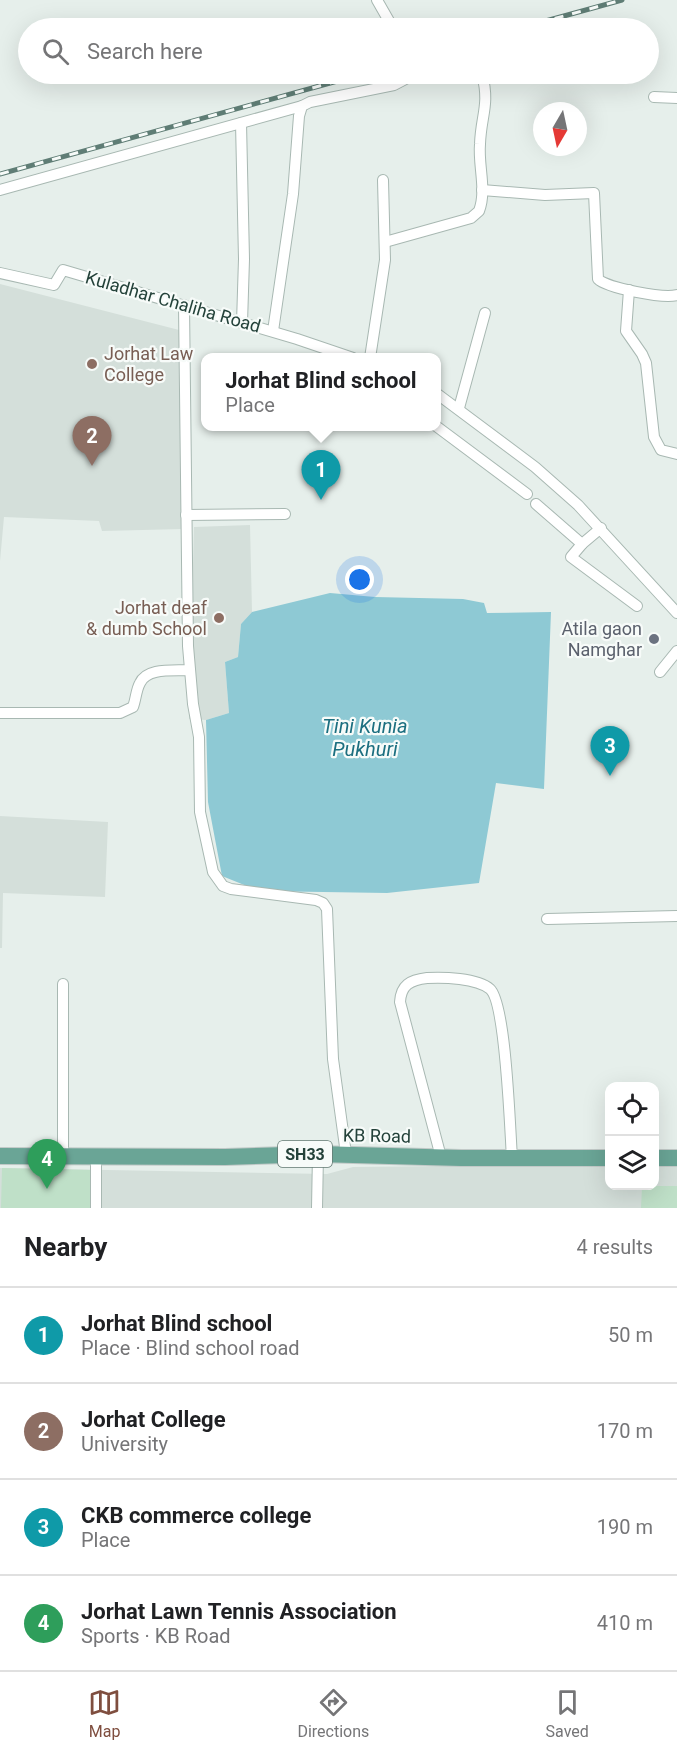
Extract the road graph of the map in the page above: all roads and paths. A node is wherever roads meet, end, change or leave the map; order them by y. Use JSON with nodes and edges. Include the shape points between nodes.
{"nodes":[{"id":1,"x":377,"y":0,"type":"edge"},
{"id":2,"x":387,"y":18,"type":"edge"},
{"id":3,"x":396,"y":84,"type":"edge"},
{"id":4,"x":484,"y":84,"type":"edge"},
{"id":5,"x":654,"y":97,"type":"dead end"},
{"id":6,"x":677,"y":98,"type":"edge"},
{"id":7,"x":302,"y":106,"type":"junction"},
{"id":8,"x":241,"y":123,"type":"junction"},
{"id":9,"x":383,"y":180,"type":"dead end"},
{"id":10,"x":0,"y":190,"type":"edge"},
{"id":11,"x":482,"y":190,"type":"junction"},
{"id":12,"x":385,"y":242,"type":"junction"},
{"id":13,"x":0,"y":273,"type":"edge"},
{"id":14,"x":629,"y":290,"type":"junction"},
{"id":15,"x":677,"y":295,"type":"edge"},
{"id":16,"x":184,"y":305,"type":"junction"},
{"id":17,"x":484,"y":313,"type":"dead end"},
{"id":18,"x":242,"y":322,"type":"junction"},
{"id":19,"x":273,"y":332,"type":"junction"},
{"id":20,"x":340,"y":353,"type":"edge"},
{"id":21,"x":371,"y":353,"type":"edge"},
{"id":22,"x":441,"y":396,"type":"edge"},
{"id":23,"x":459,"y":408,"type":"junction"},
{"id":24,"x":441,"y":430,"type":"edge"},
{"id":25,"x":677,"y":454,"type":"edge"},
{"id":26,"x":527,"y":494,"type":"dead end"},
{"id":27,"x":536,"y":504,"type":"dead end"},
{"id":28,"x":285,"y":514,"type":"dead end"},
{"id":29,"x":186,"y":515,"type":"junction"},
{"id":30,"x":601,"y":528,"type":"junction"},
{"id":31,"x":582,"y":544,"type":"junction"},
{"id":32,"x":637,"y":606,"type":"dead end"},
{"id":33,"x":677,"y":613,"type":"edge"},
{"id":34,"x":677,"y":651,"type":"edge"},
{"id":35,"x":189,"y":670,"type":"junction"},
{"id":36,"x":660,"y":672,"type":"dead end"},
{"id":37,"x":0,"y":713,"type":"edge"},
{"id":38,"x":677,"y":916,"type":"edge"},
{"id":39,"x":547,"y":919,"type":"dead end"},
{"id":40,"x":63,"y":984,"type":"dead end"},
{"id":41,"x":318,"y":1154,"type":"junction"},
{"id":42,"x":346,"y":1155,"type":"junction"},
{"id":43,"x":0,"y":1156,"type":"edge"},
{"id":44,"x":63,"y":1156,"type":"junction"},
{"id":45,"x":96,"y":1157,"type":"junction"},
{"id":46,"x":441,"y":1157,"type":"junction"},
{"id":47,"x":512,"y":1158,"type":"junction"},
{"id":48,"x":605,"y":1158,"type":"edge"},
{"id":49,"x":659,"y":1158,"type":"edge"},
{"id":50,"x":677,"y":1158,"type":"edge"},
{"id":51,"x":96,"y":1208,"type":"edge"},
{"id":52,"x":317,"y":1208,"type":"edge"}],
"edges":[{"from":1,"to":2,"type":"street"},
{"from":3,"to":7,"type":"street"},
{"from":4,"to":11,"type":"street"},
{"from":5,"to":6,"type":"street"},
{"from":7,"to":8,"type":"street"},
{"from":7,"to":19,"type":"street"},
{"from":8,"to":10,"type":"street"},
{"from":8,"to":18,"type":"street"},
{"from":9,"to":12,"type":"street"},
{"from":11,"to":12,"type":"street","via":[[479,211],[471,218]]},
{"from":11,"to":14,"type":"street","via":[[545,195],[594,193],[596,276],[601,283]]},
{"from":12,"to":21,"type":"street"},
{"from":13,"to":16,"type":"street","name":"Kuladhar Chaliha Road","via":[[54,285],[63,270]]},
{"from":14,"to":15,"type":"street"},
{"from":14,"to":25,"type":"street","via":[[626,331],[646,363],[654,437],[661,450]]},
{"from":16,"to":18,"type":"street","name":"Kuladhar Chaliha Road"},
{"from":16,"to":29,"type":"street"},
{"from":17,"to":23,"type":"street"},
{"from":18,"to":19,"type":"street","name":"Kuladhar Chaliha Road"},
{"from":19,"to":20,"type":"street","name":"Kuladhar Chaliha Road"},
{"from":22,"to":23,"type":"street"},
{"from":23,"to":30,"type":"street","via":[[559,487]]},
{"from":24,"to":26,"type":"street"},
{"from":27,"to":31,"type":"street"},
{"from":28,"to":29,"type":"street"},
{"from":29,"to":35,"type":"street"},
{"from":30,"to":31,"type":"street"},
{"from":30,"to":33,"type":"street"},
{"from":31,"to":32,"type":"street","via":[[571,557]]},
{"from":34,"to":36,"type":"street"},
{"from":35,"to":37,"type":"street","via":[[150,673],[140,682],[133,706],[120,713]]},
{"from":35,"to":42,"type":"street","via":[[199,736],[200,812],[213,872],[223,886],[231,889],[316,900],[327,909],[333,1059]]},
{"from":38,"to":39,"type":"street"},
{"from":40,"to":44,"type":"street"},
{"from":41,"to":42,"type":"main road","name":"KB Road","number":"SH33"},
{"from":41,"to":45,"type":"main road","name":"KB Road","number":"SH33"},
{"from":41,"to":52,"type":"street"},
{"from":42,"to":46,"type":"main road","name":"KB Road","number":"SH33"},
{"from":43,"to":44,"type":"main road","name":"KB Road","number":"SH33"},
{"from":44,"to":45,"type":"main road","name":"KB Road","number":"SH33"},
{"from":45,"to":51,"type":"street"},
{"from":46,"to":47,"type":"main road","name":"KB Road","number":"SH33"},
{"from":46,"to":47,"type":"street","via":[[400,1002],[408,982],[426,978],[478,983],[490,989],[496,998],[504,1047]]},
{"from":47,"to":48,"type":"main road","name":"KB Road","number":"SH33"},
{"from":49,"to":50,"type":"main road"}]}
